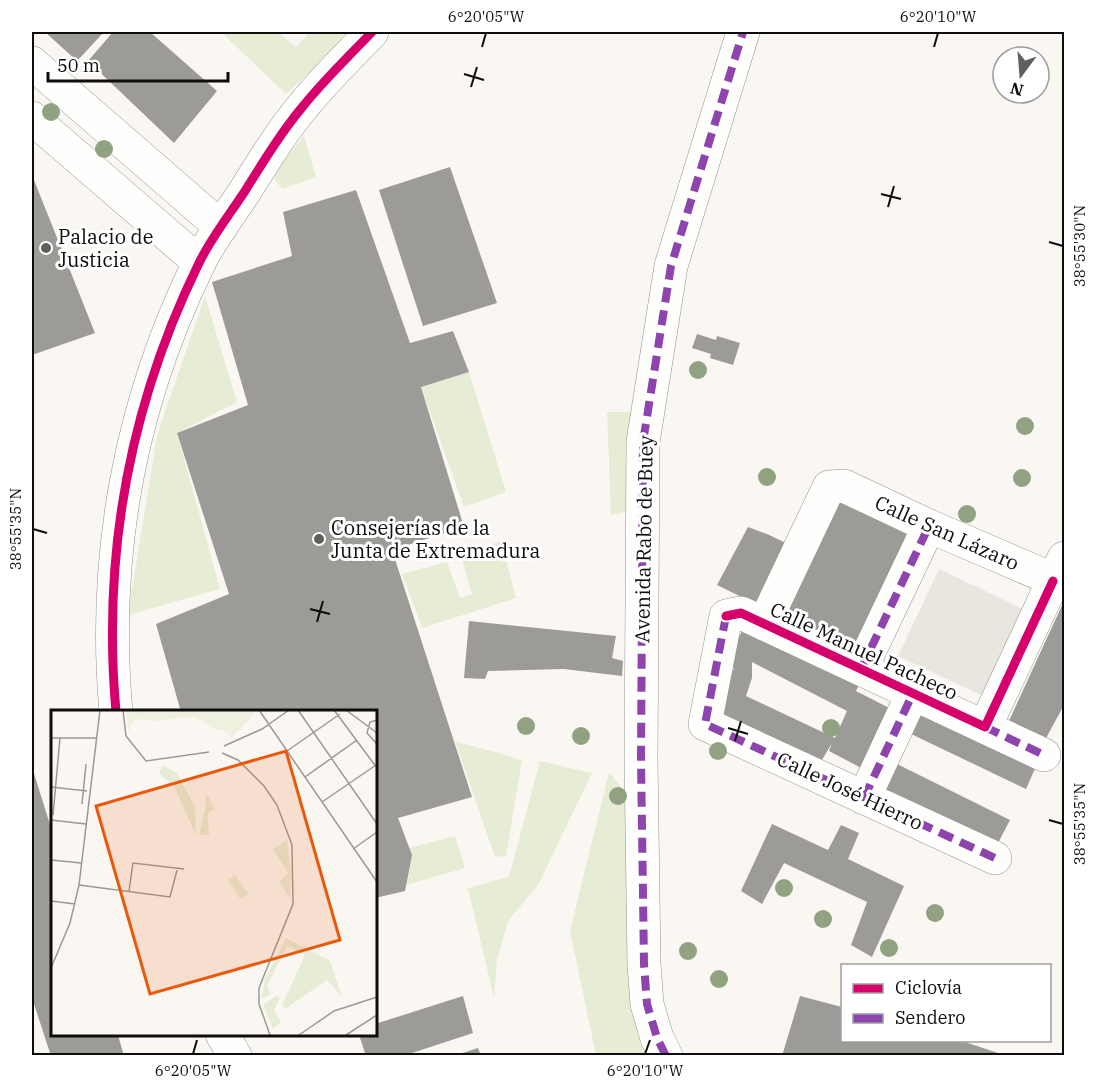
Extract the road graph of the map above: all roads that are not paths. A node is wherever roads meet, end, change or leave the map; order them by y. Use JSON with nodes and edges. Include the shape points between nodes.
{"nodes":[{"id":1,"x":372,"y":32,"type":"edge"},
{"id":2,"x":743,"y":32,"type":"edge"},
{"id":3,"x":32,"y":63,"type":"edge"},
{"id":4,"x":32,"y":118,"type":"edge"},
{"id":5,"x":221,"y":227,"type":"junction"},
{"id":6,"x":199,"y":262,"type":"junction"},
{"id":7,"x":929,"y":526,"type":"junction"},
{"id":8,"x":1061,"y":574,"type":"edge"},
{"id":9,"x":764,"y":624,"type":"junction"},
{"id":10,"x":861,"y":669,"type":"junction"},
{"id":11,"x":913,"y":693,"type":"junction"},
{"id":12,"x":116,"y":710,"type":"edge"},
{"id":13,"x":705,"y":724,"type":"joint"},
{"id":14,"x":985,"y":727,"type":"junction"},
{"id":15,"x":1044,"y":755,"type":"dead end"},
{"id":16,"x":864,"y":798,"type":"junction"},
{"id":17,"x":995,"y":858,"type":"dead end"},
{"id":18,"x":223,"y":1036,"type":"edge"},
{"id":19,"x":235,"y":1056,"type":"edge"},
{"id":20,"x":666,"y":1056,"type":"edge"}],
"edges":[{"from":1,"to":5,"type":"street","via":[[304,105]]},
{"from":2,"to":20,"type":"street","name":"Avenida Rabo de Buey","via":[[671,266],[643,441],[644,964],[647,1004]]},
{"from":3,"to":5,"type":"street"},
{"from":4,"to":6,"type":"street"},
{"from":5,"to":6,"type":"street"},
{"from":6,"to":12,"type":"street","via":[[157,360],[125,479],[113,576],[111,662]]},
{"from":7,"to":8,"type":"street","name":"Calle San Lázaro"},
{"from":7,"to":9,"type":"street","name":"Calle San Lázaro","via":[[844,486],[829,487]]},
{"from":7,"to":10,"type":"street"},
{"from":8,"to":14,"type":"street"},
{"from":9,"to":10,"type":"street","name":"Calle Manuel Pacheco"},
{"from":9,"to":13,"type":"street","name":"Calle Manuel Pacheco","via":[[741,613],[726,616]]},
{"from":10,"to":11,"type":"street","name":"Calle Manuel Pacheco"},
{"from":11,"to":14,"type":"street","name":"Calle Manuel Pacheco"},
{"from":11,"to":16,"type":"street"},
{"from":13,"to":16,"type":"street","name":"Calle José Hierro"},
{"from":14,"to":15,"type":"street","name":"Calle Manuel Pacheco"},
{"from":16,"to":17,"type":"street","name":"Calle José Hierro"},
{"from":18,"to":19,"type":"street"}]}
